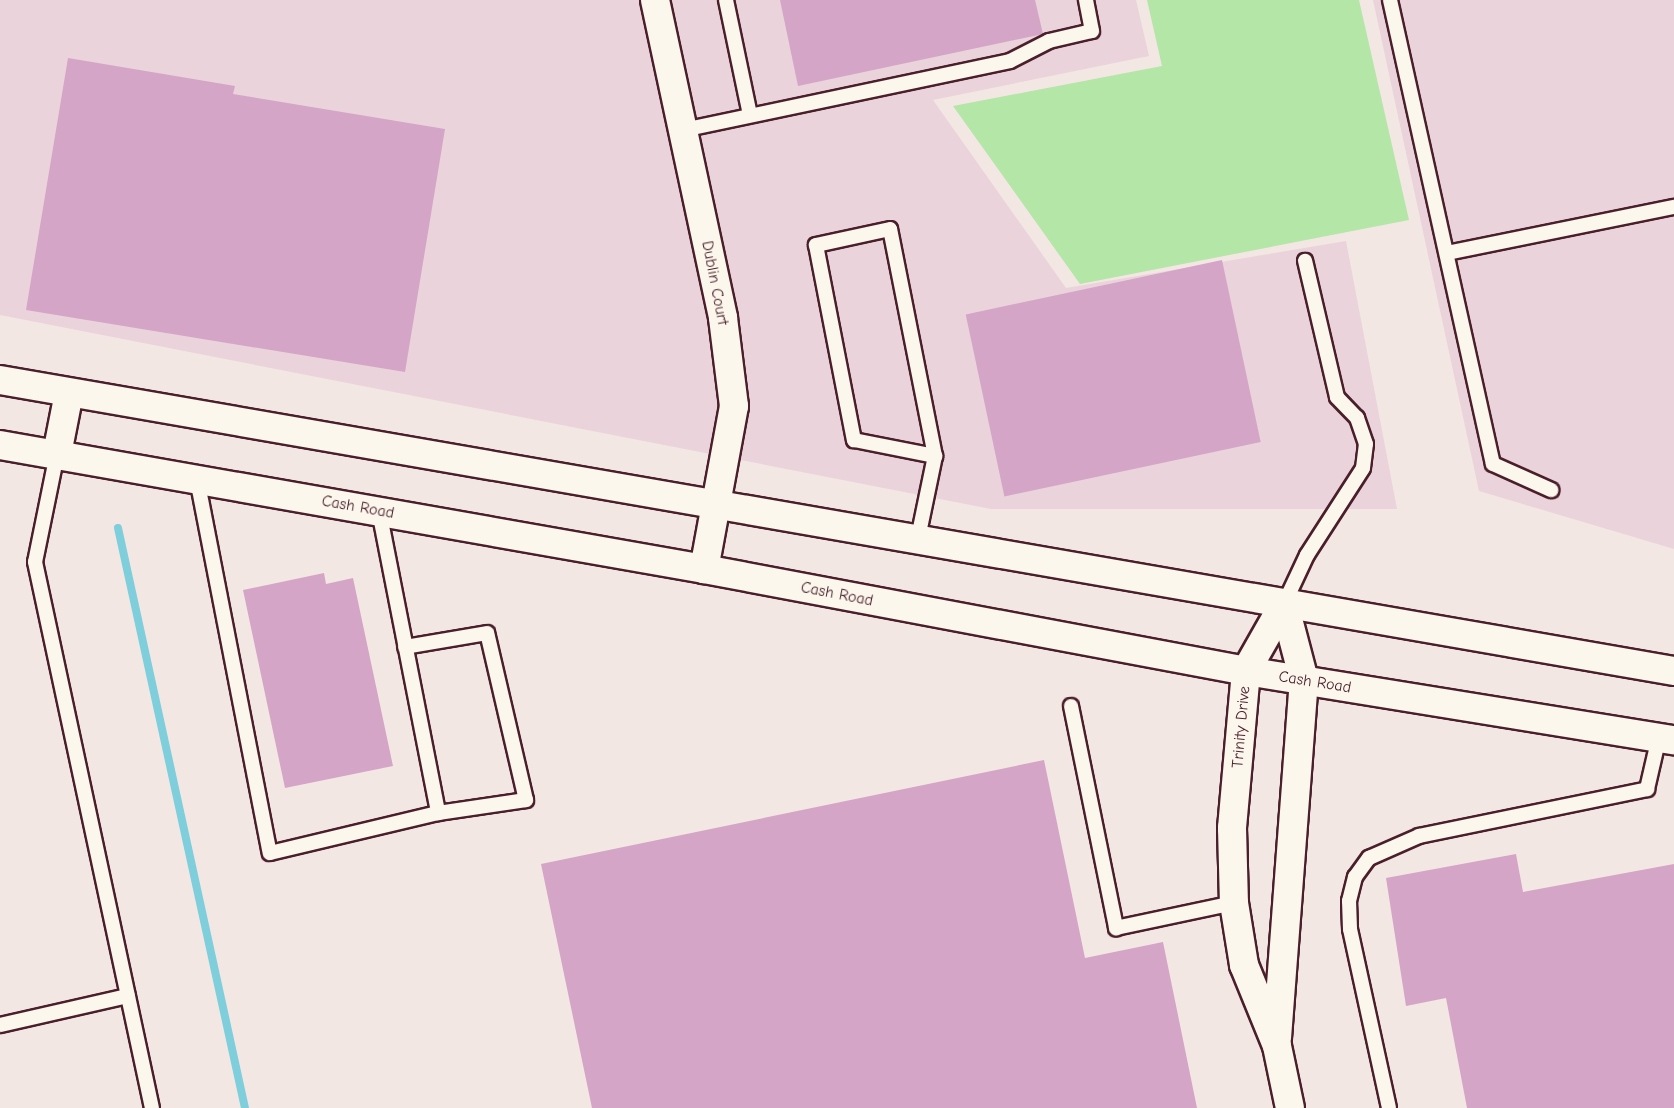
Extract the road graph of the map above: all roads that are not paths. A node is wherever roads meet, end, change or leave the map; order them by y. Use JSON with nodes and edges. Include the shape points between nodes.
{"nodes":[{"id":1,"x":655,"y":0,"type":"edge"},
{"id":2,"x":726,"y":0,"type":"edge"},
{"id":3,"x":1086,"y":0,"type":"edge"},
{"id":4,"x":1390,"y":0,"type":"edge"},
{"id":5,"x":750,"y":116,"type":"junction"},
{"id":6,"x":683,"y":130,"type":"junction"},
{"id":7,"x":1674,"y":207,"type":"edge"},
{"id":8,"x":1447,"y":254,"type":"junction"},
{"id":9,"x":1305,"y":261,"type":"dead end"},
{"id":10,"x":0,"y":380,"type":"edge"},
{"id":11,"x":69,"y":393,"type":"junction"},
{"id":12,"x":0,"y":445,"type":"edge"},
{"id":13,"x":57,"y":454,"type":"junction"},
{"id":14,"x":934,"y":456,"type":"junction"},
{"id":15,"x":197,"y":479,"type":"junction"},
{"id":16,"x":1551,"y":490,"type":"dead end"},
{"id":17,"x":718,"y":501,"type":"junction"},
{"id":18,"x":379,"y":511,"type":"junction"},
{"id":19,"x":918,"y":538,"type":"junction"},
{"id":20,"x":704,"y":568,"type":"junction"},
{"id":21,"x":1284,"y":604,"type":"junction"},
{"id":22,"x":405,"y":646,"type":"junction"},
{"id":23,"x":1246,"y":671,"type":"junction"},
{"id":24,"x":1674,"y":671,"type":"edge"},
{"id":25,"x":1304,"y":680,"type":"junction"},
{"id":26,"x":1071,"y":706,"type":"dead end"},
{"id":27,"x":1667,"y":738,"type":"edge"},
{"id":28,"x":438,"y":813,"type":"junction"},
{"id":29,"x":1234,"y":903,"type":"junction"},
{"id":30,"x":128,"y":996,"type":"junction"},
{"id":31,"x":0,"y":1025,"type":"edge"},
{"id":32,"x":1277,"y":1046,"type":"junction"},
{"id":33,"x":152,"y":1108,"type":"edge"},
{"id":34,"x":1290,"y":1108,"type":"edge"},
{"id":35,"x":1389,"y":1108,"type":"edge"}],
"edges":[{"from":1,"to":6,"type":"street","name":"Dublin Court"},
{"from":2,"to":5,"type":"lane"},
{"from":3,"to":5,"type":"lane","via":[[1092,31],[1049,41],[1010,61]]},
{"from":4,"to":8,"type":"lane"},
{"from":5,"to":6,"type":"lane"},
{"from":6,"to":17,"type":"street","name":"Dublin Court","via":[[723,318],[734,406]]},
{"from":7,"to":8,"type":"lane"},
{"from":8,"to":16,"type":"lane","via":[[1493,464]]},
{"from":9,"to":21,"type":"lane","via":[[1337,397],[1357,418],[1366,444],[1363,468],[1307,555]]},
{"from":10,"to":11,"type":"street"},
{"from":11,"to":13,"type":"street"},
{"from":11,"to":17,"type":"street"},
{"from":12,"to":13,"type":"street","name":"Cash Road"},
{"from":13,"to":15,"type":"street","name":"Cash Road"},
{"from":13,"to":30,"type":"lane","via":[[35,562]]},
{"from":14,"to":14,"type":"lane","via":[[854,440],[816,245],[890,229]]},
{"from":14,"to":19,"type":"lane"},
{"from":15,"to":18,"type":"street","name":"Cash Road"},
{"from":15,"to":28,"type":"lane","via":[[270,853]]},
{"from":17,"to":19,"type":"street"},
{"from":17,"to":20,"type":"street","name":"Dublin Court"},
{"from":18,"to":20,"type":"street","name":"Cash Road"},
{"from":18,"to":22,"type":"lane"},
{"from":19,"to":21,"type":"street"},
{"from":20,"to":23,"type":"street","name":"Cash Road"},
{"from":21,"to":23,"type":"street","name":"Trinity Drive"},
{"from":21,"to":24,"type":"street"},
{"from":21,"to":25,"type":"street","name":"Trinity Drive"},
{"from":22,"to":28,"type":"lane"},
{"from":22,"to":28,"type":"lane","via":[[487,633],[526,800]]},
{"from":23,"to":25,"type":"street","name":"Cash Road"},
{"from":23,"to":29,"type":"street","name":"Trinity Drive","via":[[1232,828]]},
{"from":25,"to":27,"type":"street","name":"Cash Road"},
{"from":25,"to":32,"type":"street","name":"Trinity Drive"},
{"from":26,"to":29,"type":"lane","via":[[1116,928]]},
{"from":27,"to":35,"type":"lane","via":[[1647,789],[1419,836],[1369,858],[1351,893],[1350,929]]},
{"from":29,"to":32,"type":"street","name":"Trinity Drive","via":[[1244,965]]},
{"from":30,"to":31,"type":"lane"},
{"from":30,"to":33,"type":"lane"},
{"from":32,"to":34,"type":"street","name":"Trinity Drive"}]}
